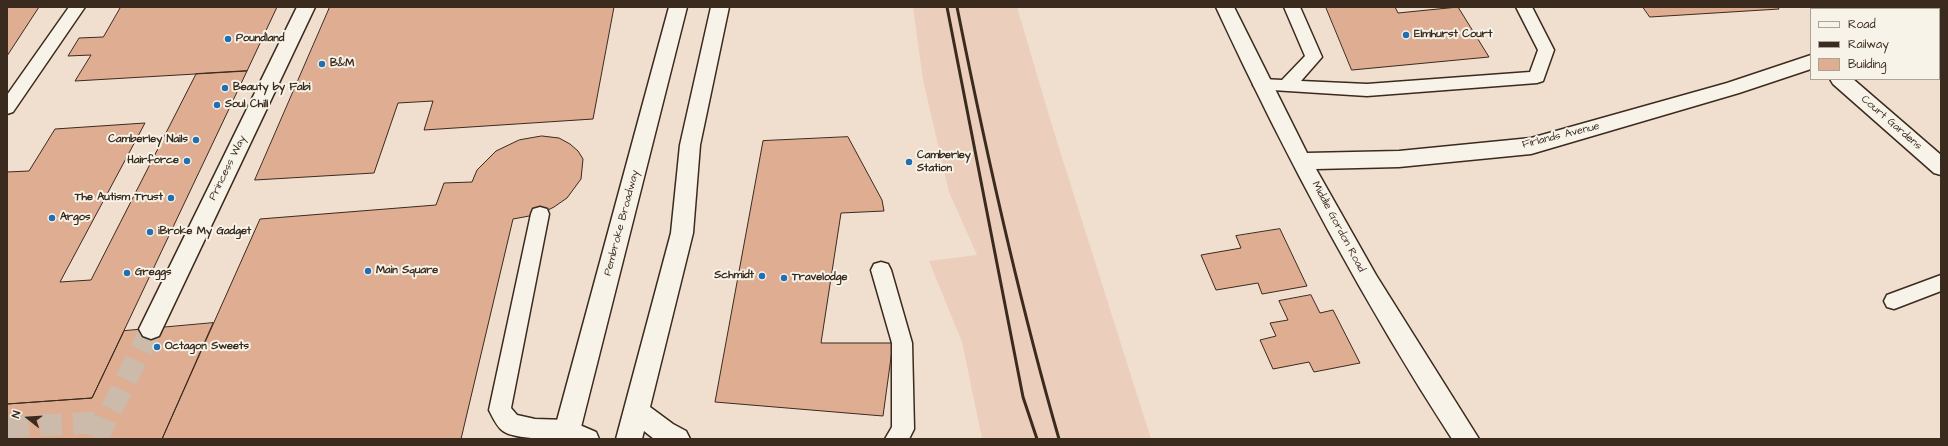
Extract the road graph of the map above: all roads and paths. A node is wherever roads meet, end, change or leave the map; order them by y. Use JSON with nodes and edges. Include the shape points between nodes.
{"nodes":[{"id":1,"x":77,"y":7,"type":"edge"},
{"id":2,"x":306,"y":7,"type":"edge"},
{"id":3,"x":678,"y":7,"type":"edge"},
{"id":4,"x":720,"y":7,"type":"edge"},
{"id":5,"x":1225,"y":7,"type":"edge"},
{"id":6,"x":1292,"y":7,"type":"edge"},
{"id":7,"x":1524,"y":7,"type":"edge"},
{"id":8,"x":1810,"y":62,"type":"edge"},
{"id":9,"x":1841,"y":80,"type":"edge"},
{"id":10,"x":1262,"y":85,"type":"junction"},
{"id":11,"x":1286,"y":86,"type":"junction"},
{"id":12,"x":7,"y":108,"type":"edge"},
{"id":13,"x":1302,"y":161,"type":"junction"},
{"id":14,"x":1941,"y":167,"type":"edge"},
{"id":15,"x":540,"y":214,"type":"dead end"},
{"id":16,"x":881,"y":270,"type":"dead end"},
{"id":17,"x":1941,"y":283,"type":"edge"},
{"id":18,"x":1894,"y":301,"type":"dead end"},
{"id":19,"x":151,"y":329,"type":"tunnel mouth"},
{"id":20,"x":636,"y":412,"type":"junction"},
{"id":21,"x":574,"y":436,"type":"edge"},
{"id":22,"x":629,"y":439,"type":"edge"},
{"id":23,"x":677,"y":439,"type":"edge"},
{"id":24,"x":896,"y":439,"type":"edge"},
{"id":25,"x":1466,"y":439,"type":"edge"}],
"edges":[{"from":1,"to":12,"type":"lane"},
{"from":2,"to":19,"type":"street","name":"Princess Way"},
{"from":3,"to":21,"type":"street","name":"Pembroke Broadway"},
{"from":4,"to":20,"type":"street","via":[[690,145],[682,233]]},
{"from":5,"to":10,"type":"street","name":"Middle Gordon Road"},
{"from":6,"to":11,"type":"lane","via":[[1314,57]]},
{"from":7,"to":11,"type":"lane","via":[[1546,50],[1537,77],[1367,90]]},
{"from":8,"to":13,"type":"street","name":"Firlands Avenue","via":[[1732,88],[1531,146],[1399,159]]},
{"from":9,"to":14,"type":"street","name":"Court Gardens"},
{"from":10,"to":11,"type":"lane"},
{"from":10,"to":13,"type":"street","name":"Middle Gordon Road"},
{"from":13,"to":25,"type":"street","name":"Middle Gordon Road","via":[[1359,268]]},
{"from":15,"to":21,"type":"lane","via":[[500,410],[510,424]]},
{"from":16,"to":24,"type":"lane","via":[[902,343],[903,429]]},
{"from":17,"to":18,"type":"lane"},
{"from":20,"to":22,"type":"street"},
{"from":20,"to":23,"type":"street"}]}
